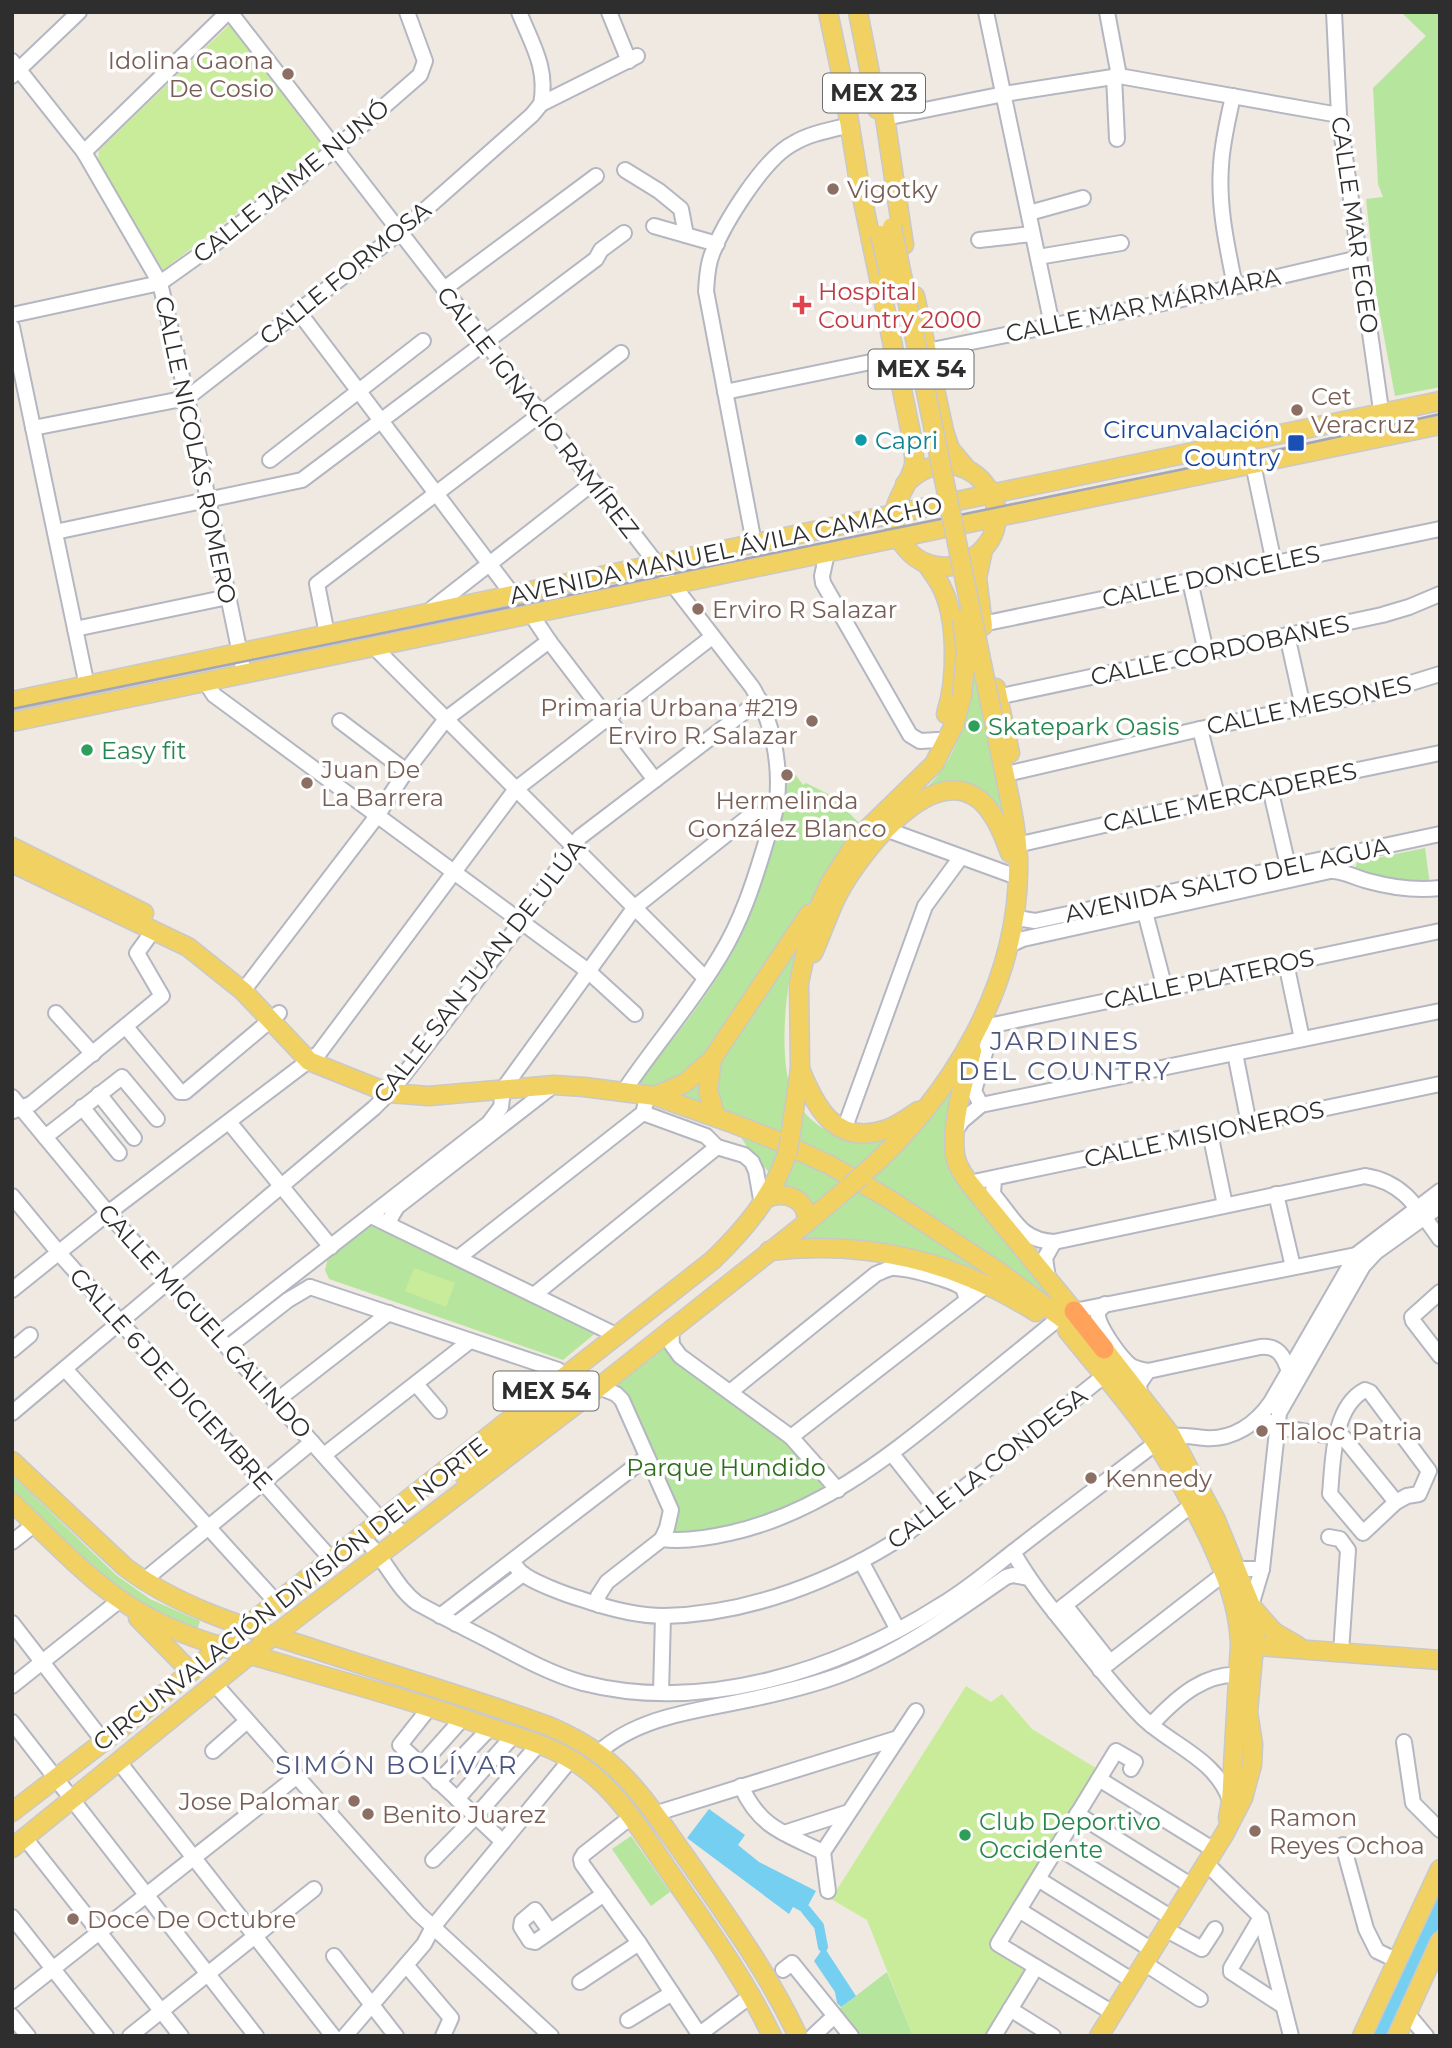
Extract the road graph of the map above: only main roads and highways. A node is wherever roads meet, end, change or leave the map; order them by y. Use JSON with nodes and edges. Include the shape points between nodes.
{"nodes":[{"id":1,"x":828,"y":12,"type":"edge"},
{"id":2,"x":858,"y":12,"type":"edge"},
{"id":3,"x":875,"y":98,"type":"junction"},
{"id":4,"x":855,"y":151,"type":"junction"},
{"id":5,"x":888,"y":175,"type":"joint"},
{"id":6,"x":886,"y":231,"type":"junction"},
{"id":7,"x":1440,"y":401,"type":"edge"},
{"id":8,"x":940,"y":415,"type":"junction"},
{"id":9,"x":909,"y":422,"type":"junction"},
{"id":10,"x":1440,"y":425,"type":"edge"},
{"id":11,"x":966,"y":468,"type":"junction"},
{"id":12,"x":905,"y":485,"type":"junction"},
{"id":13,"x":992,"y":493,"type":"junction"},
{"id":14,"x":894,"y":514,"type":"junction"},
{"id":15,"x":997,"y":516,"type":"junction"},
{"id":16,"x":899,"y":537,"type":"junction"},
{"id":17,"x":984,"y":550,"type":"junction"},
{"id":18,"x":926,"y":563,"type":"junction"},
{"id":19,"x":977,"y":582,"type":"junction"},
{"id":20,"x":942,"y":586,"type":"junction"},
{"id":21,"x":12,"y":701,"type":"edge"},
{"id":22,"x":12,"y":722,"type":"edge"},
{"id":23,"x":910,"y":786,"type":"junction"},
{"id":24,"x":12,"y":847,"type":"edge"},
{"id":25,"x":1020,"y":850,"type":"junction"},
{"id":26,"x":12,"y":863,"type":"edge"},
{"id":27,"x":1017,"y":877,"type":"junction"},
{"id":28,"x":824,"y":894,"type":"junction"},
{"id":29,"x":799,"y":984,"type":"junction"},
{"id":30,"x":246,"y":986,"type":"junction"},
{"id":31,"x":986,"y":1027,"type":"junction"},
{"id":32,"x":712,"y":1059,"type":"junction"},
{"id":33,"x":800,"y":1069,"type":"junction"},
{"id":34,"x":651,"y":1096,"type":"junction"},
{"id":35,"x":933,"y":1100,"type":"junction"},
{"id":36,"x":716,"y":1117,"type":"junction"},
{"id":37,"x":764,"y":1202,"type":"junction"},
{"id":38,"x":806,"y":1223,"type":"junction"},
{"id":39,"x":769,"y":1251,"type":"junction"},
{"id":40,"x":1074,"y":1311,"type":"joint"},
{"id":41,"x":1052,"y":1317,"type":"junction"},
{"id":42,"x":616,"y":1335,"type":"junction"},
{"id":43,"x":1104,"y":1349,"type":"junction"},
{"id":44,"x":1163,"y":1439,"type":"junction"},
{"id":45,"x":12,"y":1461,"type":"edge"},
{"id":46,"x":490,"y":1469,"type":"junction"},
{"id":47,"x":12,"y":1502,"type":"edge"},
{"id":48,"x":332,"y":1560,"type":"junction"},
{"id":49,"x":1231,"y":1571,"type":"junction"},
{"id":50,"x":120,"y":1600,"type":"junction"},
{"id":51,"x":1244,"y":1607,"type":"junction"},
{"id":52,"x":222,"y":1617,"type":"junction"},
{"id":53,"x":259,"y":1631,"type":"junction"},
{"id":54,"x":227,"y":1645,"type":"junction"},
{"id":55,"x":1247,"y":1645,"type":"junction"},
{"id":56,"x":1301,"y":1649,"type":"junction"},
{"id":57,"x":250,"y":1655,"type":"junction"},
{"id":58,"x":1440,"y":1660,"type":"edge"},
{"id":59,"x":191,"y":1672,"type":"junction"},
{"id":60,"x":1245,"y":1676,"type":"junction"},
{"id":61,"x":191,"y":1702,"type":"junction"},
{"id":62,"x":1253,"y":1752,"type":"junction"},
{"id":63,"x":1233,"y":1761,"type":"junction"},
{"id":64,"x":1235,"y":1805,"type":"junction"},
{"id":65,"x":12,"y":1812,"type":"edge"},
{"id":66,"x":18,"y":1843,"type":"edge"},
{"id":67,"x":1440,"y":1869,"type":"edge"},
{"id":68,"x":1440,"y":1941,"type":"edge"},
{"id":69,"x":772,"y":2036,"type":"edge"},
{"id":70,"x":798,"y":2036,"type":"edge"},
{"id":71,"x":1099,"y":2036,"type":"edge"},
{"id":72,"x":1362,"y":2036,"type":"edge"},
{"id":73,"x":1397,"y":2036,"type":"edge"}],
"edges":[{"from":1,"to":4,"type":"main road","number":"MEX 23"},
{"from":2,"to":3,"type":"main road","number":"MEX 23"},
{"from":3,"to":5,"type":"main road","number":"MEX 23"},
{"from":3,"to":8,"type":"main road","number":"MEX 23","via":[[885,118],[899,225]]},
{"from":4,"to":6,"type":"main road","number":"MEX 54"},
{"from":4,"to":9,"type":"main road","number":"MEX 23"},
{"from":5,"to":6,"type":"main road","number":"MEX 54"},
{"from":6,"to":23,"type":"main road","name":"CIRCUNVALACIÓN DIVISIÓN DEL NORTE","number":"MEX 54","bridge":true,"via":[[966,651],[954,725],[934,764]]},
{"from":6,"to":25,"type":"main road","name":"CIRCUNVALACIÓN DIVISIÓN DEL NORTE","number":"MEX 54","bridge":true},
{"from":7,"to":13,"type":"main road","name":"AVENIDA MANUEL ÁVILA CAMACHO"},
{"from":8,"to":9,"type":"main road","via":[[938,427],[928,435],[916,432]]},
{"from":8,"to":11,"type":"main road","number":"MEX 23","via":[[950,449]]},
{"from":9,"to":12,"type":"main road","number":"MEX 23","via":[[914,464]]},
{"from":10,"to":15,"type":"main road","name":"AVENIDA MANUEL ÁVILA CAMACHO"},
{"from":11,"to":12,"type":"main road","via":[[940,464],[914,475]]},
{"from":11,"to":13,"type":"main road","number":"MEX 23"},
{"from":12,"to":14,"type":"main road","number":"MEX 23"},
{"from":13,"to":14,"type":"main road","name":"AVENIDA MANUEL ÁVILA CAMACHO"},
{"from":13,"to":15,"type":"main road"},
{"from":14,"to":16,"type":"main road"},
{"from":14,"to":21,"type":"main road","name":"AVENIDA MANUEL ÁVILA CAMACHO"},
{"from":15,"to":16,"type":"main road","name":"AVENIDA MANUEL ÁVILA CAMACHO"},
{"from":15,"to":17,"type":"main road"},
{"from":16,"to":18,"type":"main road"},
{"from":16,"to":22,"type":"main road","name":"AVENIDA MANUEL ÁVILA CAMACHO"},
{"from":17,"to":18,"type":"main road","via":[[957,565]]},
{"from":17,"to":19,"type":"main road","number":"MEX 54"},
{"from":18,"to":20,"type":"main road","number":"MEX 54"},
{"from":19,"to":20,"type":"main road","via":[[957,574]]},
{"from":19,"to":25,"type":"main road","number":"MEX 54","via":[[1015,772]]},
{"from":20,"to":23,"type":"main road","number":"MEX 54","via":[[954,665],[951,697],[938,740]]},
{"from":23,"to":28,"type":"main road","name":"CIRCUNVALACIÓN DIVISIÓN DEL NORTE","number":"MEX 54","via":[[859,836]]},
{"from":24,"to":30,"type":"main road","via":[[193,937],[224,959]]},
{"from":25,"to":27,"type":"main road","name":"CIRCUNVALACIÓN DIVISIÓN DEL NORTE","number":"MEX 54"},
{"from":26,"to":30,"type":"main road","via":[[188,947]]},
{"from":27,"to":29,"type":"main road","via":[[1008,847],[979,800],[950,791],[931,796],[885,829],[838,894]]},
{"from":27,"to":31,"type":"main road","name":"CIRCUNVALACIÓN DIVISIÓN DEL NORTE","number":"MEX 54","via":[[1014,915]]},
{"from":28,"to":29,"type":"main road","name":"CIRCUNVALACIÓN DIVISIÓN DEL NORTE","number":"MEX 54","via":[[806,944]]},
{"from":28,"to":32,"type":"main road"},
{"from":29,"to":33,"type":"main road","name":"CIRCUNVALACIÓN DIVISIÓN DEL NORTE","number":"MEX 54"},
{"from":30,"to":34,"type":"main road","via":[[314,1057],[394,1092],[429,1096],[554,1085]]},
{"from":31,"to":35,"type":"main road","name":"CIRCUNVALACIÓN DIVISIÓN DEL NORTE","number":"MEX 54"},
{"from":31,"to":40,"type":"main road","via":[[955,1131],[955,1156],[969,1183]]},
{"from":32,"to":34,"type":"main road","via":[[685,1083]]},
{"from":32,"to":36,"type":"main road","via":[[708,1091]]},
{"from":33,"to":35,"type":"main road","via":[[822,1114],[844,1130],[884,1130]]},
{"from":33,"to":37,"type":"main road","name":"CIRCUNVALACIÓN DIVISIÓN DEL NORTE","number":"MEX 54","via":[[789,1146],[779,1177]]},
{"from":34,"to":36,"type":"main road"},
{"from":35,"to":38,"type":"main road","name":"CIRCUNVALACIÓN DIVISIÓN DEL NORTE","number":"MEX 54","via":[[887,1154]]},
{"from":36,"to":41,"type":"main road","via":[[830,1165],[957,1243]]},
{"from":37,"to":38,"type":"main road","via":[[781,1194],[795,1198],[806,1212]]},
{"from":37,"to":42,"type":"main road","name":"CIRCUNVALACIÓN DIVISIÓN DEL NORTE","number":"MEX 54","via":[[713,1260]]},
{"from":38,"to":39,"type":"main road","name":"CIRCUNVALACIÓN DIVISIÓN DEL NORTE","number":"MEX 54"},
{"from":39,"to":41,"type":"main road","via":[[819,1247],[872,1250],[938,1265]]},
{"from":39,"to":46,"type":"main road","name":"CIRCUNVALACIÓN DIVISIÓN DEL NORTE","number":"MEX 54"},
{"from":40,"to":43,"type":"highway"},
{"from":41,"to":43,"type":"main road"},
{"from":41,"to":44,"type":"main road"},
{"from":42,"to":46,"type":"main road","via":[[576,1382],[463,1471],[472,1479]]},
{"from":42,"to":48,"type":"main road","name":"CIRCUNVALACIÓN DIVISIÓN DEL NORTE","number":"MEX 54"},
{"from":43,"to":44,"type":"main road","via":[[1140,1396]]},
{"from":44,"to":49,"type":"main road"},
{"from":44,"to":49,"type":"main road","via":[[1216,1520]]},
{"from":45,"to":52,"type":"main road","via":[[125,1567],[168,1595]]},
{"from":46,"to":53,"type":"main road","name":"CIRCUNVALACIÓN DIVISIÓN DEL NORTE","number":"MEX 54","via":[[377,1556]]},
{"from":47,"to":50,"type":"main road"},
{"from":48,"to":53,"type":"main road"},
{"from":48,"to":53,"type":"main road","name":"CIRCUNVALACIÓN DIVISIÓN DEL NORTE","number":"MEX 54","via":[[276,1603]]},
{"from":49,"to":51,"type":"main road"},
{"from":50,"to":54,"type":"main road","via":[[163,1625]]},
{"from":50,"to":59,"type":"main road"},
{"from":51,"to":55,"type":"main road"},
{"from":51,"to":56,"type":"main road"},
{"from":52,"to":53,"type":"main road"},
{"from":52,"to":54,"type":"main road"},
{"from":53,"to":54,"type":"main road","name":"CIRCUNVALACIÓN DIVISIÓN DEL NORTE","number":"MEX 54"},
{"from":53,"to":57,"type":"main road","name":"CIRCUNVALACIÓN DIVISIÓN DEL NORTE","number":"MEX 54"},
{"from":53,"to":70,"type":"main road","via":[[530,1719],[598,1753],[623,1775],[654,1814],[755,1956]]},
{"from":54,"to":57,"type":"main road"},
{"from":54,"to":59,"type":"main road","name":"CIRCUNVALACIÓN DIVISIÓN DEL NORTE","number":"MEX 54"},
{"from":54,"to":61,"type":"main road","via":[[215,1675]]},
{"from":55,"to":56,"type":"main road"},
{"from":55,"to":60,"type":"main road"},
{"from":56,"to":58,"type":"main road"},
{"from":56,"to":60,"type":"main road"},
{"from":57,"to":61,"type":"main road","name":"CIRCUNVALACIÓN DIVISIÓN DEL NORTE","number":"MEX 54"},
{"from":57,"to":69,"type":"main road","via":[[430,1707],[571,1759],[603,1784],[631,1817],[713,1934]]},
{"from":59,"to":65,"type":"main road","name":"CIRCUNVALACIÓN DIVISIÓN DEL NORTE","number":"MEX 54"},
{"from":60,"to":62,"type":"main road"},
{"from":60,"to":63,"type":"main road"},
{"from":61,"to":66,"type":"main road","name":"CIRCUNVALACIÓN DIVISIÓN DEL NORTE","number":"MEX 54"},
{"from":62,"to":63,"type":"main road"},
{"from":62,"to":64,"type":"main road","via":[[1249,1779]]},
{"from":63,"to":64,"type":"main road"},
{"from":64,"to":71,"type":"main road","via":[[1210,1856]]},
{"from":67,"to":72,"type":"main road"},
{"from":68,"to":73,"type":"main road"}]}
